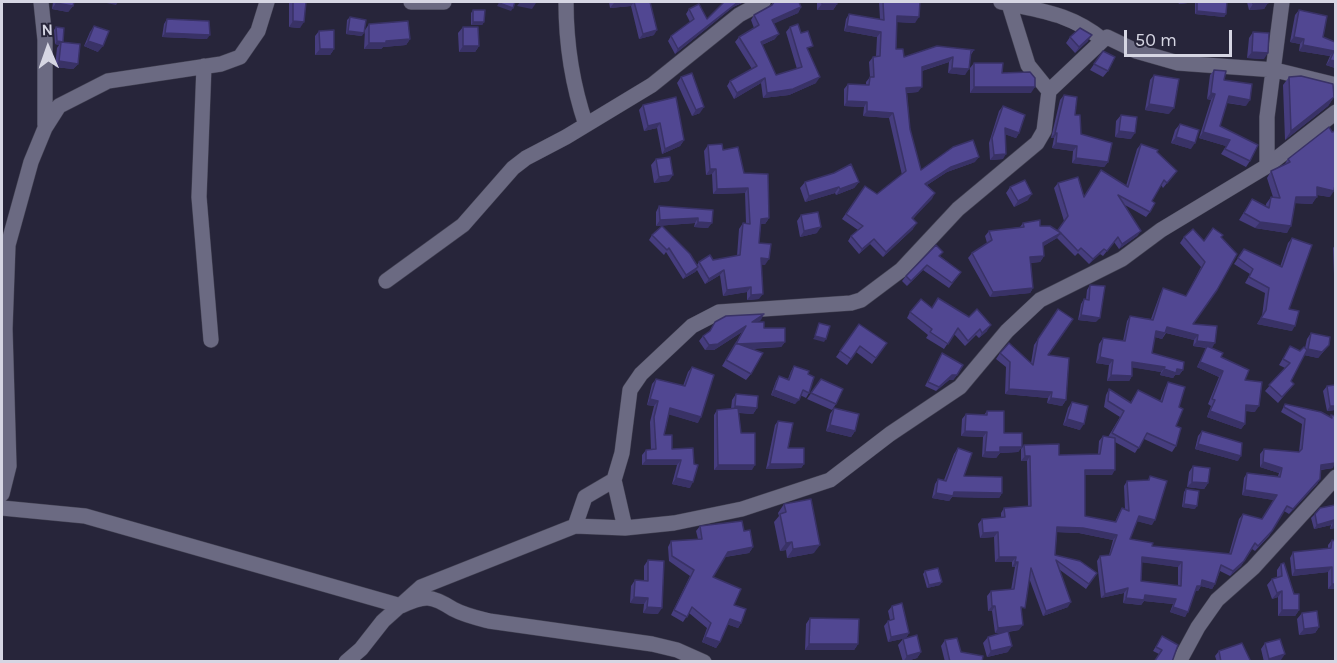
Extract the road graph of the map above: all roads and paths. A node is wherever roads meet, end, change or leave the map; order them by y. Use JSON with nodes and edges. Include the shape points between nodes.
{"nodes":[{"id":1,"x":40,"y":2,"type":"edge"},
{"id":2,"x":267,"y":2,"type":"edge"},
{"id":3,"x":411,"y":2,"type":"edge"},
{"id":4,"x":444,"y":2,"type":"edge"},
{"id":5,"x":566,"y":2,"type":"edge"},
{"id":6,"x":763,"y":2,"type":"edge"},
{"id":7,"x":1282,"y":2,"type":"edge"},
{"id":8,"x":1005,"y":3,"type":"edge"},
{"id":9,"x":1103,"y":39,"type":"junction"},
{"id":10,"x":204,"y":66,"type":"junction"},
{"id":11,"x":1275,"y":70,"type":"junction"},
{"id":12,"x":1335,"y":85,"type":"edge"},
{"id":13,"x":1049,"y":91,"type":"junction"},
{"id":14,"x":1335,"y":112,"type":"edge"},
{"id":15,"x":586,"y":125,"type":"junction"},
{"id":16,"x":45,"y":128,"type":"junction"},
{"id":17,"x":1267,"y":166,"type":"junction"},
{"id":18,"x":386,"y":281,"type":"dead end"},
{"id":19,"x":211,"y":340,"type":"dead end"},
{"id":20,"x":1335,"y":477,"type":"edge"},
{"id":21,"x":614,"y":480,"type":"junction"},
{"id":22,"x":2,"y":494,"type":"edge"},
{"id":23,"x":2,"y":508,"type":"edge"},
{"id":24,"x":574,"y":526,"type":"junction"},
{"id":25,"x":625,"y":528,"type":"junction"},
{"id":26,"x":401,"y":606,"type":"junction"},
{"id":27,"x":346,"y":662,"type":"edge"},
{"id":28,"x":704,"y":662,"type":"edge"},
{"id":29,"x":1179,"y":662,"type":"edge"}],
"edges":[{"from":1,"to":16,"type":"street","via":[[45,40]]},
{"from":2,"to":10,"type":"street","via":[[258,32],[240,57]]},
{"from":3,"to":4,"type":"street"},
{"from":5,"to":15,"type":"street","via":[[573,87]]},
{"from":6,"to":15,"type":"street","via":[[738,15],[675,69]]},
{"from":7,"to":11,"type":"street"},
{"from":8,"to":9,"type":"street","via":[[1069,18]]},
{"from":8,"to":13,"type":"street","via":[[1028,65]]},
{"from":9,"to":11,"type":"street","via":[[1178,63]]},
{"from":9,"to":13,"type":"street"},
{"from":10,"to":16,"type":"street","via":[[108,81],[58,106]]},
{"from":10,"to":19,"type":"street","via":[[199,197]]},
{"from":11,"to":12,"type":"street"},
{"from":11,"to":17,"type":"street","via":[[1268,117]]},
{"from":13,"to":21,"type":"street","via":[[1044,131],[1037,143],[957,209],[900,270],[861,300],[719,312],[682,335],[634,382]]},
{"from":14,"to":17,"type":"street"},
{"from":15,"to":18,"type":"street","via":[[513,168],[463,225]]},
{"from":16,"to":22,"type":"street","via":[[31,162],[9,245],[5,329],[9,466]]},
{"from":17,"to":25,"type":"street","via":[[1161,230],[1122,260],[1040,300],[1007,331],[960,387],[830,480],[742,509],[674,524]]},
{"from":20,"to":29,"type":"street","via":[[1212,606]]},
{"from":21,"to":24,"type":"street","via":[[585,497]]},
{"from":21,"to":25,"type":"street"},
{"from":23,"to":26,"type":"street","via":[[86,516]]},
{"from":24,"to":25,"type":"street"},
{"from":24,"to":26,"type":"street","via":[[421,587]]},
{"from":26,"to":27,"type":"street"},
{"from":26,"to":28,"type":"street","via":[[418,598],[431,598],[489,621],[652,644]]}]}
